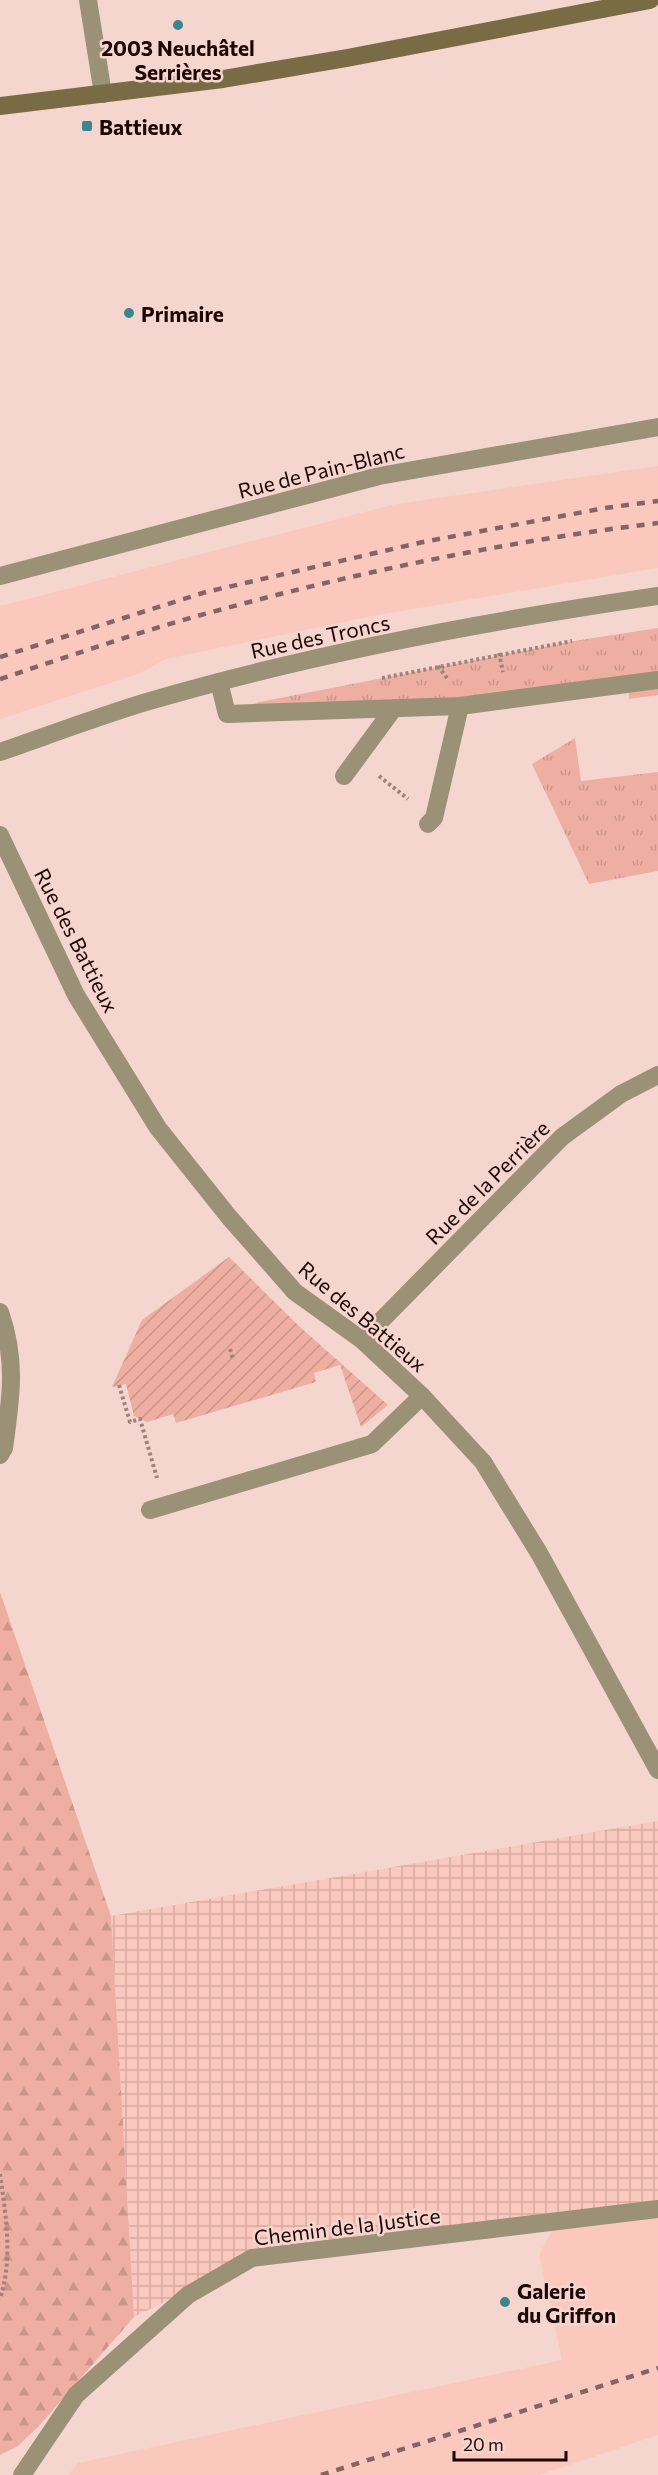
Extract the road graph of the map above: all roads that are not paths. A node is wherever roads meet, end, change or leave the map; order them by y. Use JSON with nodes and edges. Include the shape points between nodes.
{"nodes":[{"id":1,"x":88,"y":0,"type":"edge"},
{"id":2,"x":650,"y":0,"type":"edge"},
{"id":3,"x":103,"y":94,"type":"junction"},
{"id":4,"x":0,"y":106,"type":"edge"},
{"id":5,"x":658,"y":427,"type":"edge"},
{"id":6,"x":0,"y":576,"type":"edge"},
{"id":7,"x":658,"y":596,"type":"edge"},
{"id":8,"x":658,"y":680,"type":"edge"},
{"id":9,"x":219,"y":682,"type":"junction"},
{"id":10,"x":460,"y":705,"type":"junction"},
{"id":11,"x":394,"y":708,"type":"junction"},
{"id":12,"x":0,"y":752,"type":"edge"},
{"id":13,"x":344,"y":776,"type":"dead end"},
{"id":14,"x":428,"y":824,"type":"dead end"},
{"id":15,"x":0,"y":835,"type":"edge"},
{"id":16,"x":658,"y":1075,"type":"edge"},
{"id":17,"x":0,"y":1312,"type":"edge"},
{"id":18,"x":362,"y":1340,"type":"junction"},
{"id":19,"x":422,"y":1396,"type":"junction"},
{"id":20,"x":0,"y":1455,"type":"edge"},
{"id":21,"x":157,"y":1508,"type":"road end"},
{"id":22,"x":658,"y":1770,"type":"edge"},
{"id":23,"x":658,"y":2209,"type":"edge"},
{"id":24,"x":22,"y":2475,"type":"edge"}],
"edges":[{"from":1,"to":3,"type":"street"},
{"from":2,"to":3,"type":"street","via":[[336,60]]},
{"from":3,"to":4,"type":"street"},
{"from":5,"to":6,"type":"street","name":"Rue de Pain-Blanc","via":[[379,476]]},
{"from":7,"to":9,"type":"street","name":"Rue des Troncs","via":[[494,623],[307,660]]},
{"from":8,"to":10,"type":"street","via":[[629,691]]},
{"from":9,"to":11,"type":"street","via":[[227,714]]},
{"from":9,"to":12,"type":"street","name":"Rue des Troncs","via":[[146,702]]},
{"from":10,"to":11,"type":"street"},
{"from":10,"to":14,"type":"street","via":[[434,818]]},
{"from":11,"to":13,"type":"street"},
{"from":15,"to":18,"type":"street","name":"Rue des Battieux","via":[[76,995],[158,1128],[296,1292]]},
{"from":16,"to":18,"type":"street","name":"Rue de la Perrière","via":[[621,1094],[562,1137]]},
{"from":17,"to":20,"type":"street","via":[[9,1338],[12,1392]]},
{"from":18,"to":19,"type":"street","name":"Rue des Battieux"},
{"from":19,"to":21,"type":"street","via":[[372,1444]]},
{"from":19,"to":22,"type":"street","name":"Rue des Battieux","via":[[483,1462]]},
{"from":23,"to":24,"type":"street","name":"Chemin de la Justice","via":[[252,2258],[188,2295],[76,2396]]}]}
